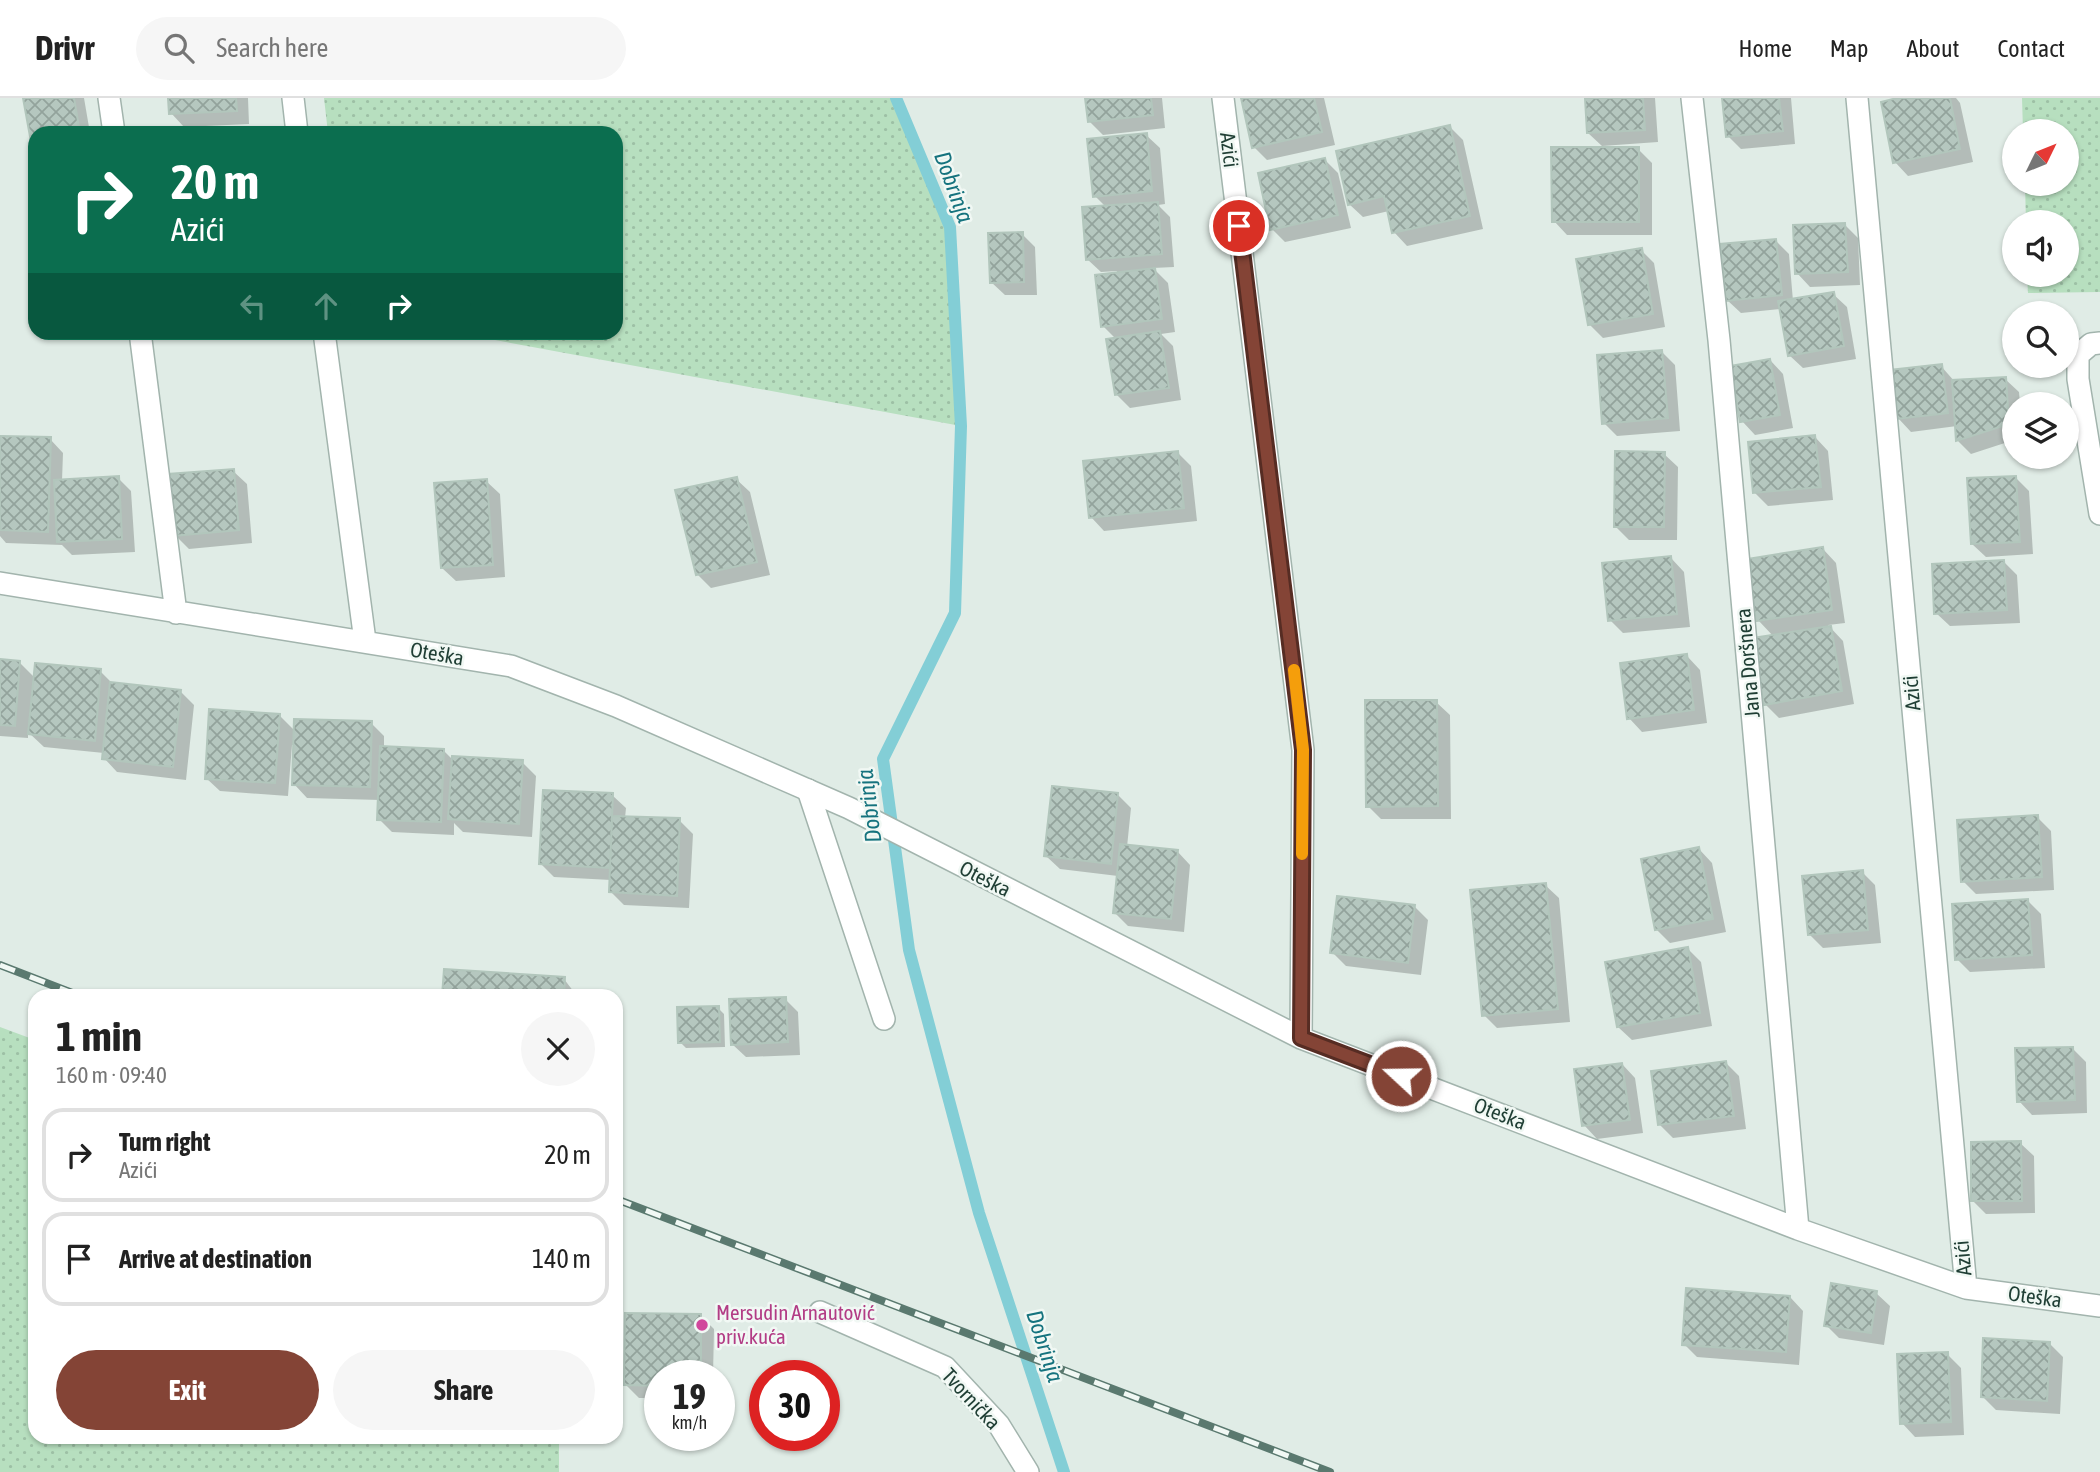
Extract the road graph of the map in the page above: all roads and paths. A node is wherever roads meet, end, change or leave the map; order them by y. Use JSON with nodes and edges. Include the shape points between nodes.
{"nodes":[{"id":1,"x":109,"y":98,"type":"edge"},
{"id":2,"x":293,"y":98,"type":"edge"},
{"id":3,"x":1223,"y":98,"type":"edge"},
{"id":4,"x":1692,"y":98,"type":"edge"},
{"id":5,"x":1857,"y":98,"type":"edge"},
{"id":6,"x":113,"y":126,"type":"edge"},
{"id":7,"x":296,"y":126,"type":"edge"},
{"id":8,"x":141,"y":340,"type":"edge"},
{"id":9,"x":325,"y":340,"type":"edge"},
{"id":10,"x":2100,"y":343,"type":"edge"},
{"id":11,"x":2100,"y":514,"type":"edge"},
{"id":12,"x":0,"y":583,"type":"edge"},
{"id":13,"x":176,"y":613,"type":"junction"},
{"id":14,"x":365,"y":641,"type":"junction"},
{"id":15,"x":808,"y":790,"type":"junction"},
{"id":16,"x":884,"y":1019,"type":"dead end"},
{"id":17,"x":1301,"y":1038,"type":"junction"},
{"id":18,"x":1798,"y":1229,"type":"junction"},
{"id":19,"x":1966,"y":1288,"type":"junction"},
{"id":20,"x":2100,"y":1306,"type":"edge"},
{"id":21,"x":820,"y":1312,"type":"dead end"},
{"id":22,"x":1028,"y":1472,"type":"edge"}],
"edges":[{"from":1,"to":6,"type":"street"},
{"from":2,"to":7,"type":"street"},
{"from":3,"to":17,"type":"street","name":"Azići","via":[[1303,750]]},
{"from":4,"to":18,"type":"street","name":"Jana Doršnera","via":[[1719,340]]},
{"from":5,"to":19,"type":"street","name":"Azići"},
{"from":8,"to":13,"type":"street"},
{"from":9,"to":14,"type":"street"},
{"from":10,"to":11,"type":"street","via":[[2078,355]]},
{"from":12,"to":13,"type":"street","name":"Oteška"},
{"from":13,"to":14,"type":"street","name":"Oteška"},
{"from":14,"to":15,"type":"street","name":"Oteška","via":[[511,666],[616,706]]},
{"from":15,"to":16,"type":"street"},
{"from":15,"to":17,"type":"street","name":"Oteška"},
{"from":17,"to":18,"type":"street","name":"Oteška"},
{"from":18,"to":19,"type":"street","name":"Oteška"},
{"from":19,"to":20,"type":"street","name":"Oteška"},
{"from":21,"to":22,"type":"street","name":"Tvornička","via":[[945,1367],[999,1425]]}]}
